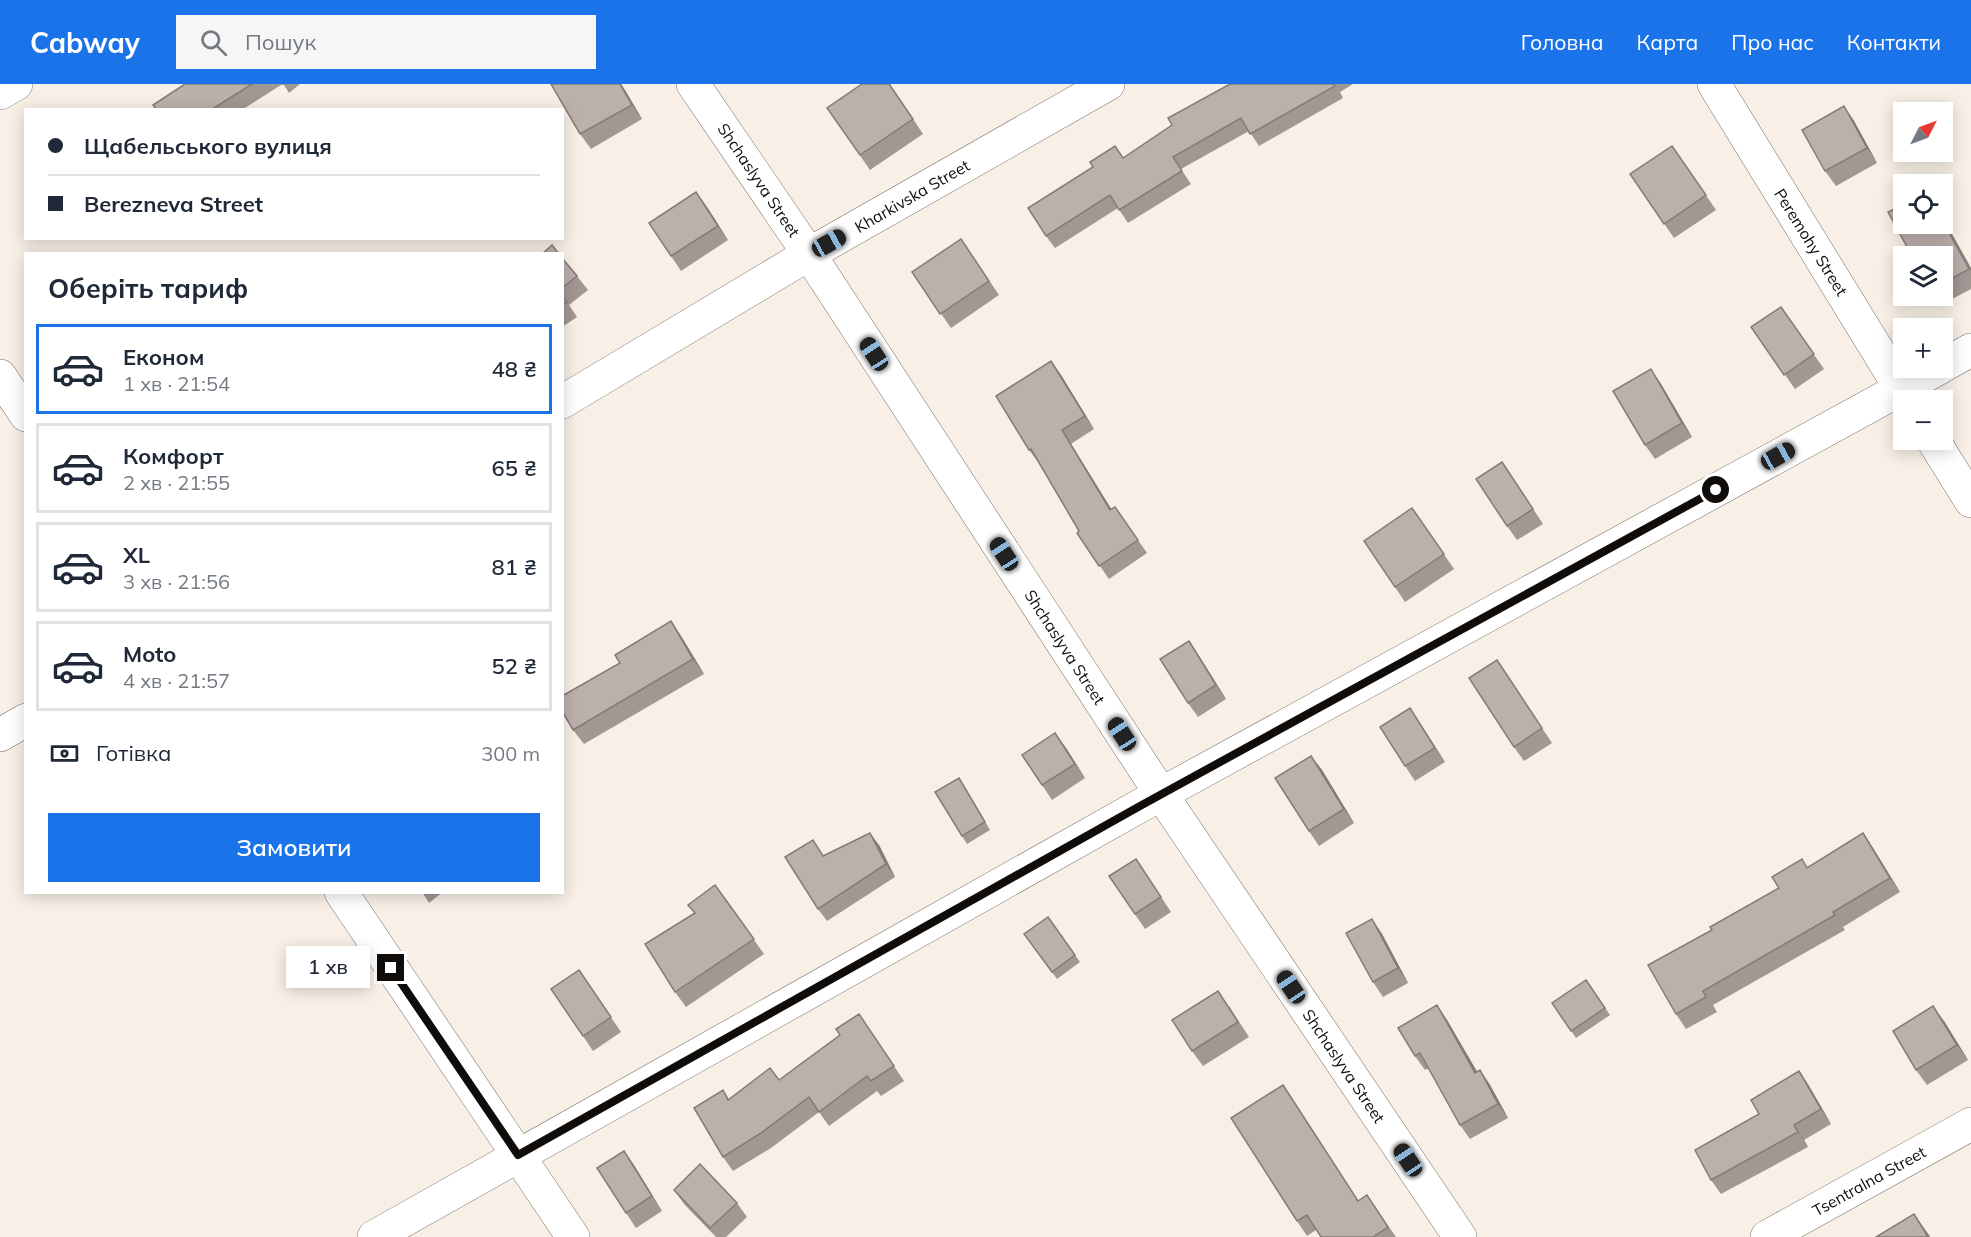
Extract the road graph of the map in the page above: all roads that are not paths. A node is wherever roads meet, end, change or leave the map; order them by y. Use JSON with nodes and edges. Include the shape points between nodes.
{"nodes":[{"id":1,"x":16,"y":84,"type":"edge"},
{"id":2,"x":693,"y":84,"type":"edge"},
{"id":3,"x":1108,"y":84,"type":"edge"},
{"id":4,"x":1714,"y":84,"type":"edge"},
{"id":5,"x":0,"y":93,"type":"edge"},
{"id":6,"x":809,"y":254,"type":"junction"},
{"id":7,"x":1971,"y":350,"type":"edge"},
{"id":8,"x":1953,"y":360,"type":"edge"},
{"id":9,"x":0,"y":376,"type":"edge"},
{"id":10,"x":1927,"y":378,"type":"edge"},
{"id":11,"x":1902,"y":390,"type":"edge"},
{"id":12,"x":1911,"y":390,"type":"edge"},
{"id":13,"x":564,"y":401,"type":"edge"},
{"id":14,"x":1893,"y":401,"type":"edge"},
{"id":15,"x":24,"y":412,"type":"edge"},
{"id":16,"x":1939,"y":450,"type":"edge"},
{"id":17,"x":1971,"y":501,"type":"edge"},
{"id":18,"x":24,"y":721,"type":"edge"},
{"id":19,"x":0,"y":735,"type":"edge"},
{"id":20,"x":1161,"y":794,"type":"junction"},
{"id":21,"x":341,"y":894,"type":"edge"},
{"id":22,"x":1971,"y":1124,"type":"edge"},
{"id":23,"x":518,"y":1155,"type":"junction"},
{"id":24,"x":374,"y":1237,"type":"edge"},
{"id":25,"x":573,"y":1237,"type":"edge"},
{"id":26,"x":1460,"y":1237,"type":"edge"},
{"id":27,"x":1767,"y":1237,"type":"edge"}],
"edges":[{"from":1,"to":5,"type":"street"},
{"from":2,"to":6,"type":"street","name":"Shchaslyva Street"},
{"from":3,"to":6,"type":"street","name":"Kharkivska Street"},
{"from":4,"to":11,"type":"street","name":"Peremohy Street"},
{"from":6,"to":13,"type":"street","name":"Kharkivska Street"},
{"from":6,"to":20,"type":"street","name":"Shchaslyva Street"},
{"from":7,"to":8,"type":"street"},
{"from":9,"to":15,"type":"street"},
{"from":10,"to":12,"type":"street"},
{"from":14,"to":20,"type":"street"},
{"from":16,"to":17,"type":"street"},
{"from":18,"to":19,"type":"street"},
{"from":20,"to":23,"type":"street"},
{"from":20,"to":26,"type":"street","name":"Shchaslyva Street"},
{"from":21,"to":23,"type":"street"},
{"from":22,"to":27,"type":"street","name":"Tsentralna Street"},
{"from":23,"to":24,"type":"street"},
{"from":23,"to":25,"type":"street"}]}
